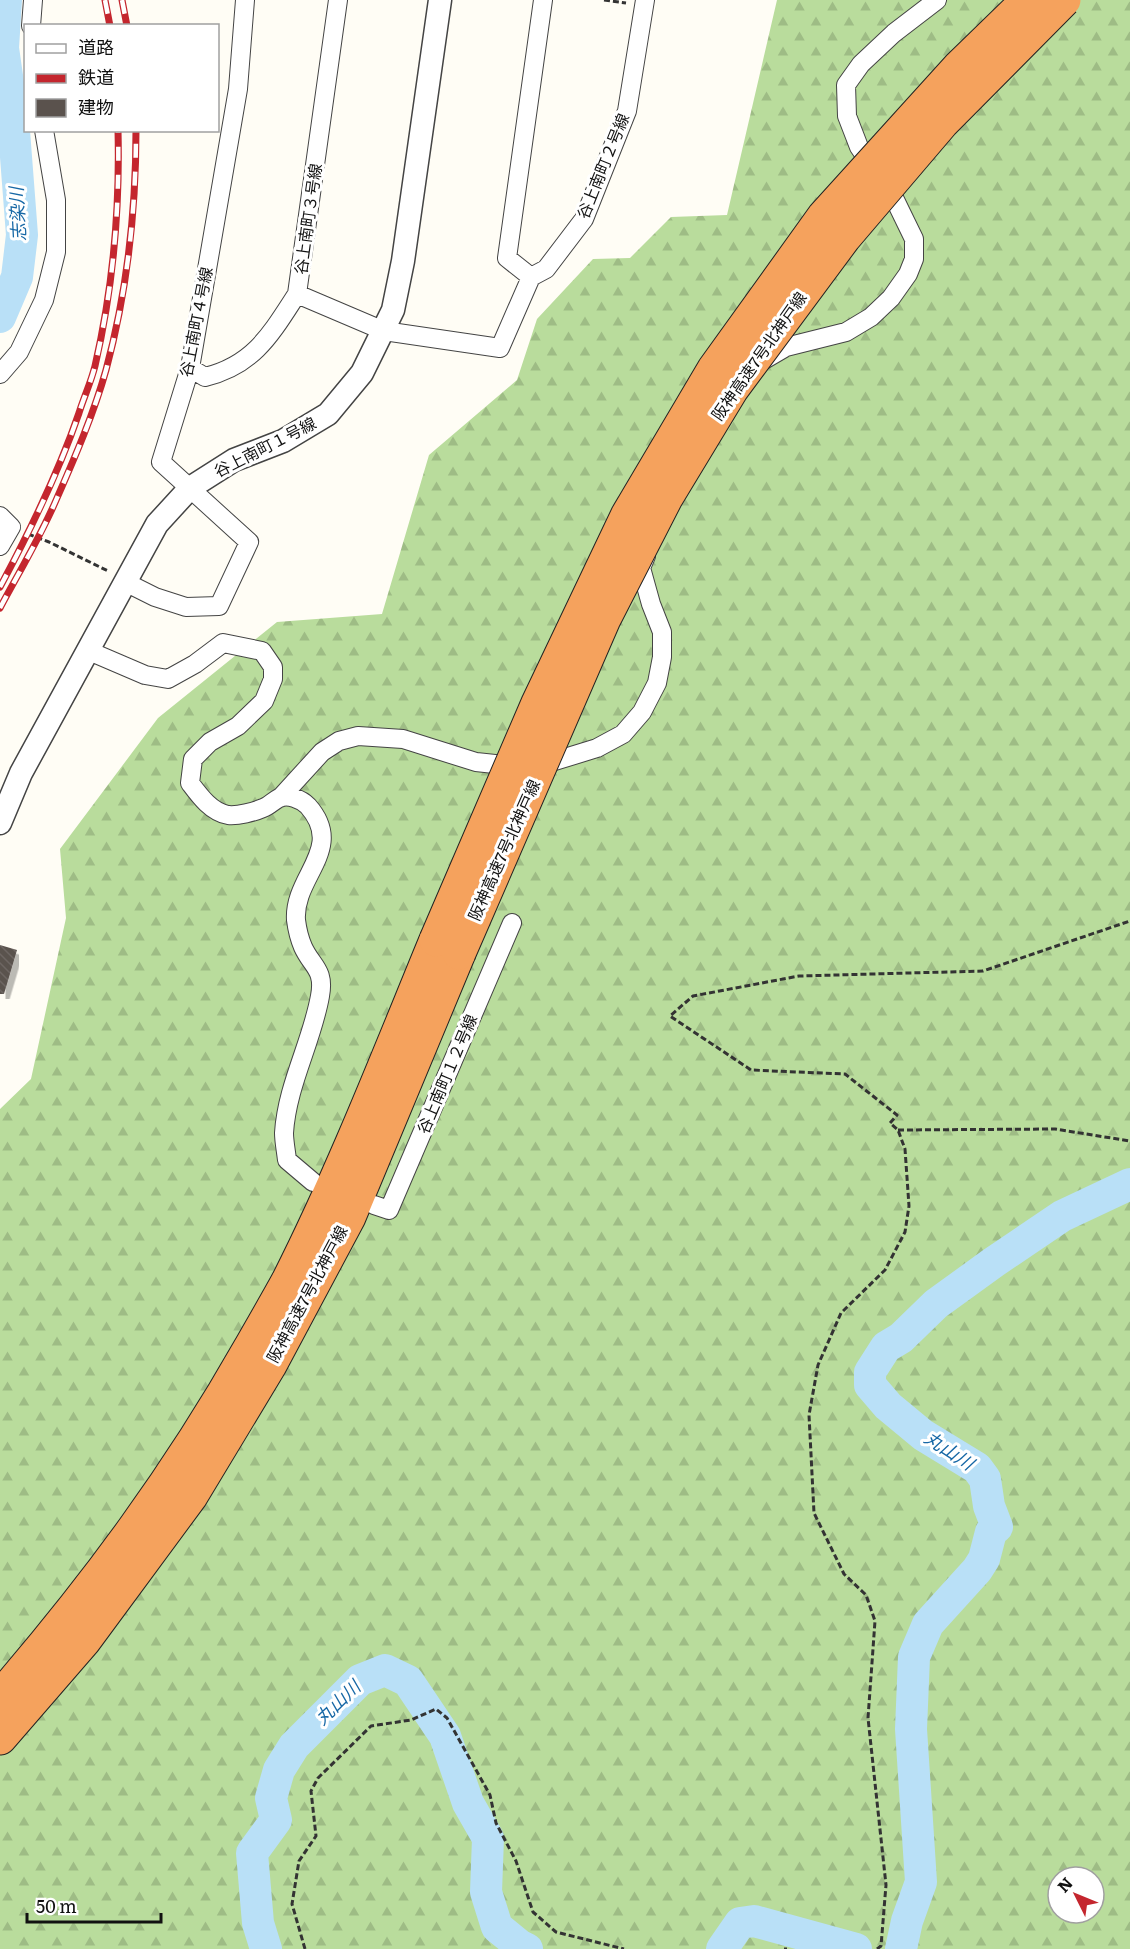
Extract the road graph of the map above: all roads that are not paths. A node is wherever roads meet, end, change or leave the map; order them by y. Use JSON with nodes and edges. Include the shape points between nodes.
{"nodes":[{"id":1,"x":33,"y":0,"type":"edge"},
{"id":2,"x":245,"y":0,"type":"edge"},
{"id":3,"x":338,"y":0,"type":"edge"},
{"id":4,"x":441,"y":0,"type":"edge"},
{"id":5,"x":543,"y":0,"type":"edge"},
{"id":6,"x":937,"y":0,"type":"edge"},
{"id":7,"x":1028,"y":0,"type":"edge"},
{"id":8,"x":1064,"y":0,"type":"edge"},
{"id":9,"x":644,"y":3,"type":"edge"},
{"id":10,"x":31,"y":24,"type":"edge"},
{"id":11,"x":44,"y":132,"type":"edge"},
{"id":12,"x":531,"y":277,"type":"junction"},
{"id":13,"x":297,"y":294,"type":"junction"},
{"id":14,"x":384,"y":331,"type":"junction"},
{"id":15,"x":190,"y":368,"type":"junction"},
{"id":16,"x":0,"y":374,"type":"edge"},
{"id":17,"x":190,"y":488,"type":"junction"},
{"id":18,"x":5,"y":522,"type":"edge"},
{"id":19,"x":0,"y":546,"type":"edge"},
{"id":20,"x":119,"y":577,"type":"junction"},
{"id":21,"x":89,"y":651,"type":"junction"},
{"id":22,"x":280,"y":798,"type":"junction"},
{"id":23,"x":0,"y":822,"type":"edge"},
{"id":24,"x":512,"y":923,"type":"dead end"},
{"id":25,"x":447,"y":947,"type":"junction"},
{"id":26,"x":313,"y":1182,"type":"dead end"},
{"id":27,"x":374,"y":1205,"type":"dead end"},
{"id":28,"x":0,"y":1697,"type":"edge"},
{"id":29,"x":0,"y":1738,"type":"edge"}],
"edges":[{"from":1,"to":10,"type":"street"},
{"from":2,"to":15,"type":"street","name":"谷上南町４号線","via":[[238,89]]},
{"from":3,"to":13,"type":"street","name":"谷上南町３号線"},
{"from":4,"to":14,"type":"street","name":"谷上南町１号線","via":[[403,261],[393,310]]},
{"from":5,"to":12,"type":"street","via":[[507,258]]},
{"from":6,"to":22,"type":"street","via":[[894,33],[861,64],[846,85],[848,116],[859,147],[895,200],[914,239],[914,259],[908,274],[871,317],[846,332],[786,347],[759,364],[725,406],[681,474],[641,568],[662,632],[657,683],[642,711],[623,734],[597,748],[532,768],[476,762],[403,739],[358,736],[339,741],[322,752]]},
{"from":7,"to":25,"type":"highway","name":"阪神高速7号北神戸線","bridge":true,"via":[[959,67],[824,216],[714,369],[627,516],[538,703]]},
{"from":8,"to":25,"type":"highway","name":"阪神高速7号北神戸線","bridge":true,"via":[[942,123],[852,229],[732,389],[666,498],[604,619]]},
{"from":9,"to":12,"type":"street","name":"谷上南町２号線","via":[[627,111],[584,219],[546,269]]},
{"from":11,"to":16,"type":"street","via":[[56,200],[56,252],[44,300],[19,352]]},
{"from":12,"to":14,"type":"street","name":"谷上南町２号線","via":[[500,348]]},
{"from":13,"to":14,"type":"street","name":"谷上南町２号線"},
{"from":13,"to":15,"type":"street","name":"谷上南町３号線","via":[[250,357],[224,372],[205,377]]},
{"from":14,"to":17,"type":"street","name":"谷上南町１号線","via":[[362,373],[328,414],[284,441],[234,460]]},
{"from":15,"to":17,"type":"street","name":"谷上南町４号線","via":[[161,462]]},
{"from":17,"to":20,"type":"street","name":"谷上南町１号線","via":[[157,524]]},
{"from":17,"to":20,"type":"street","name":"谷上南町４号線","via":[[249,542],[219,606],[186,607],[155,597]]},
{"from":18,"to":19,"type":"street"},
{"from":20,"to":21,"type":"street","name":"谷上南町１号線"},
{"from":21,"to":22,"type":"street","via":[[145,675],[168,679],[224,643],[262,651],[273,667],[273,679],[264,701],[193,759],[190,783],[206,803],[227,815],[249,813]]},
{"from":21,"to":23,"type":"street","name":"谷上南町１号線","via":[[21,773]]},
{"from":22,"to":26,"type":"street","via":[[293,797],[306,804],[323,834],[321,850],[300,896],[296,919],[303,946],[320,971],[321,994],[284,1133],[287,1160]]},
{"from":24,"to":27,"type":"street","name":"谷上南町１２号線","via":[[389,1210]]},
{"from":25,"to":28,"type":"highway","name":"阪神高速7号北神戸線","via":[[292,1271],[221,1399],[164,1488],[93,1585]]},
{"from":25,"to":29,"type":"highway","name":"阪神高速7号北神戸線","via":[[349,1218],[270,1365],[191,1496],[84,1641]]}]}
